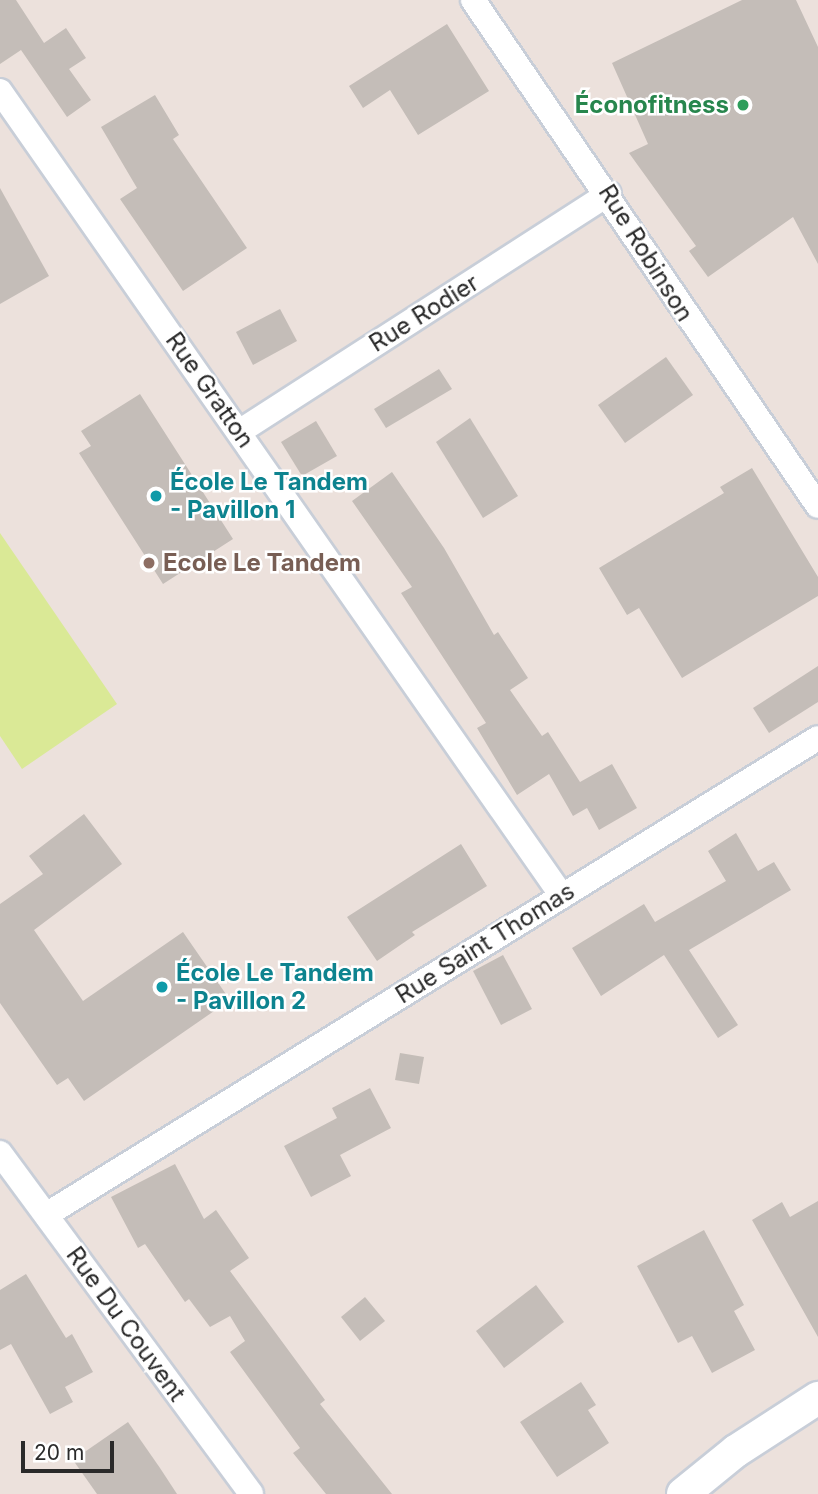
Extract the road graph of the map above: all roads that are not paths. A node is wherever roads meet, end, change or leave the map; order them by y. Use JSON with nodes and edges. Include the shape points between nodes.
{"nodes":[{"id":1,"x":473,"y":0,"type":"edge"},
{"id":2,"x":0,"y":92,"type":"edge"},
{"id":3,"x":609,"y":194,"type":"junction"},
{"id":4,"x":239,"y":432,"type":"junction"},
{"id":5,"x":818,"y":506,"type":"edge"},
{"id":6,"x":818,"y":738,"type":"edge"},
{"id":7,"x":562,"y":896,"type":"junction"},
{"id":8,"x":0,"y":1153,"type":"edge"},
{"id":9,"x":46,"y":1215,"type":"junction"},
{"id":10,"x":818,"y":1398,"type":"edge"},
{"id":11,"x":251,"y":1494,"type":"edge"},
{"id":12,"x":683,"y":1494,"type":"edge"}],
"edges":[{"from":1,"to":3,"type":"street","name":"Rue Robinson"},
{"from":2,"to":4,"type":"street","name":"Rue Gratton"},
{"from":3,"to":4,"type":"street","name":"Rue Rodier"},
{"from":3,"to":5,"type":"street","name":"Rue Robinson","via":[[706,348]]},
{"from":4,"to":7,"type":"street","name":"Rue Gratton"},
{"from":6,"to":7,"type":"street","name":"Rue Saint Thomas"},
{"from":7,"to":9,"type":"street","name":"Rue Saint Thomas"},
{"from":8,"to":9,"type":"street","name":"Rue Du Couvent"},
{"from":9,"to":11,"type":"street","name":"Rue Du Couvent"},
{"from":10,"to":12,"type":"street","via":[[736,1451]]}]}
